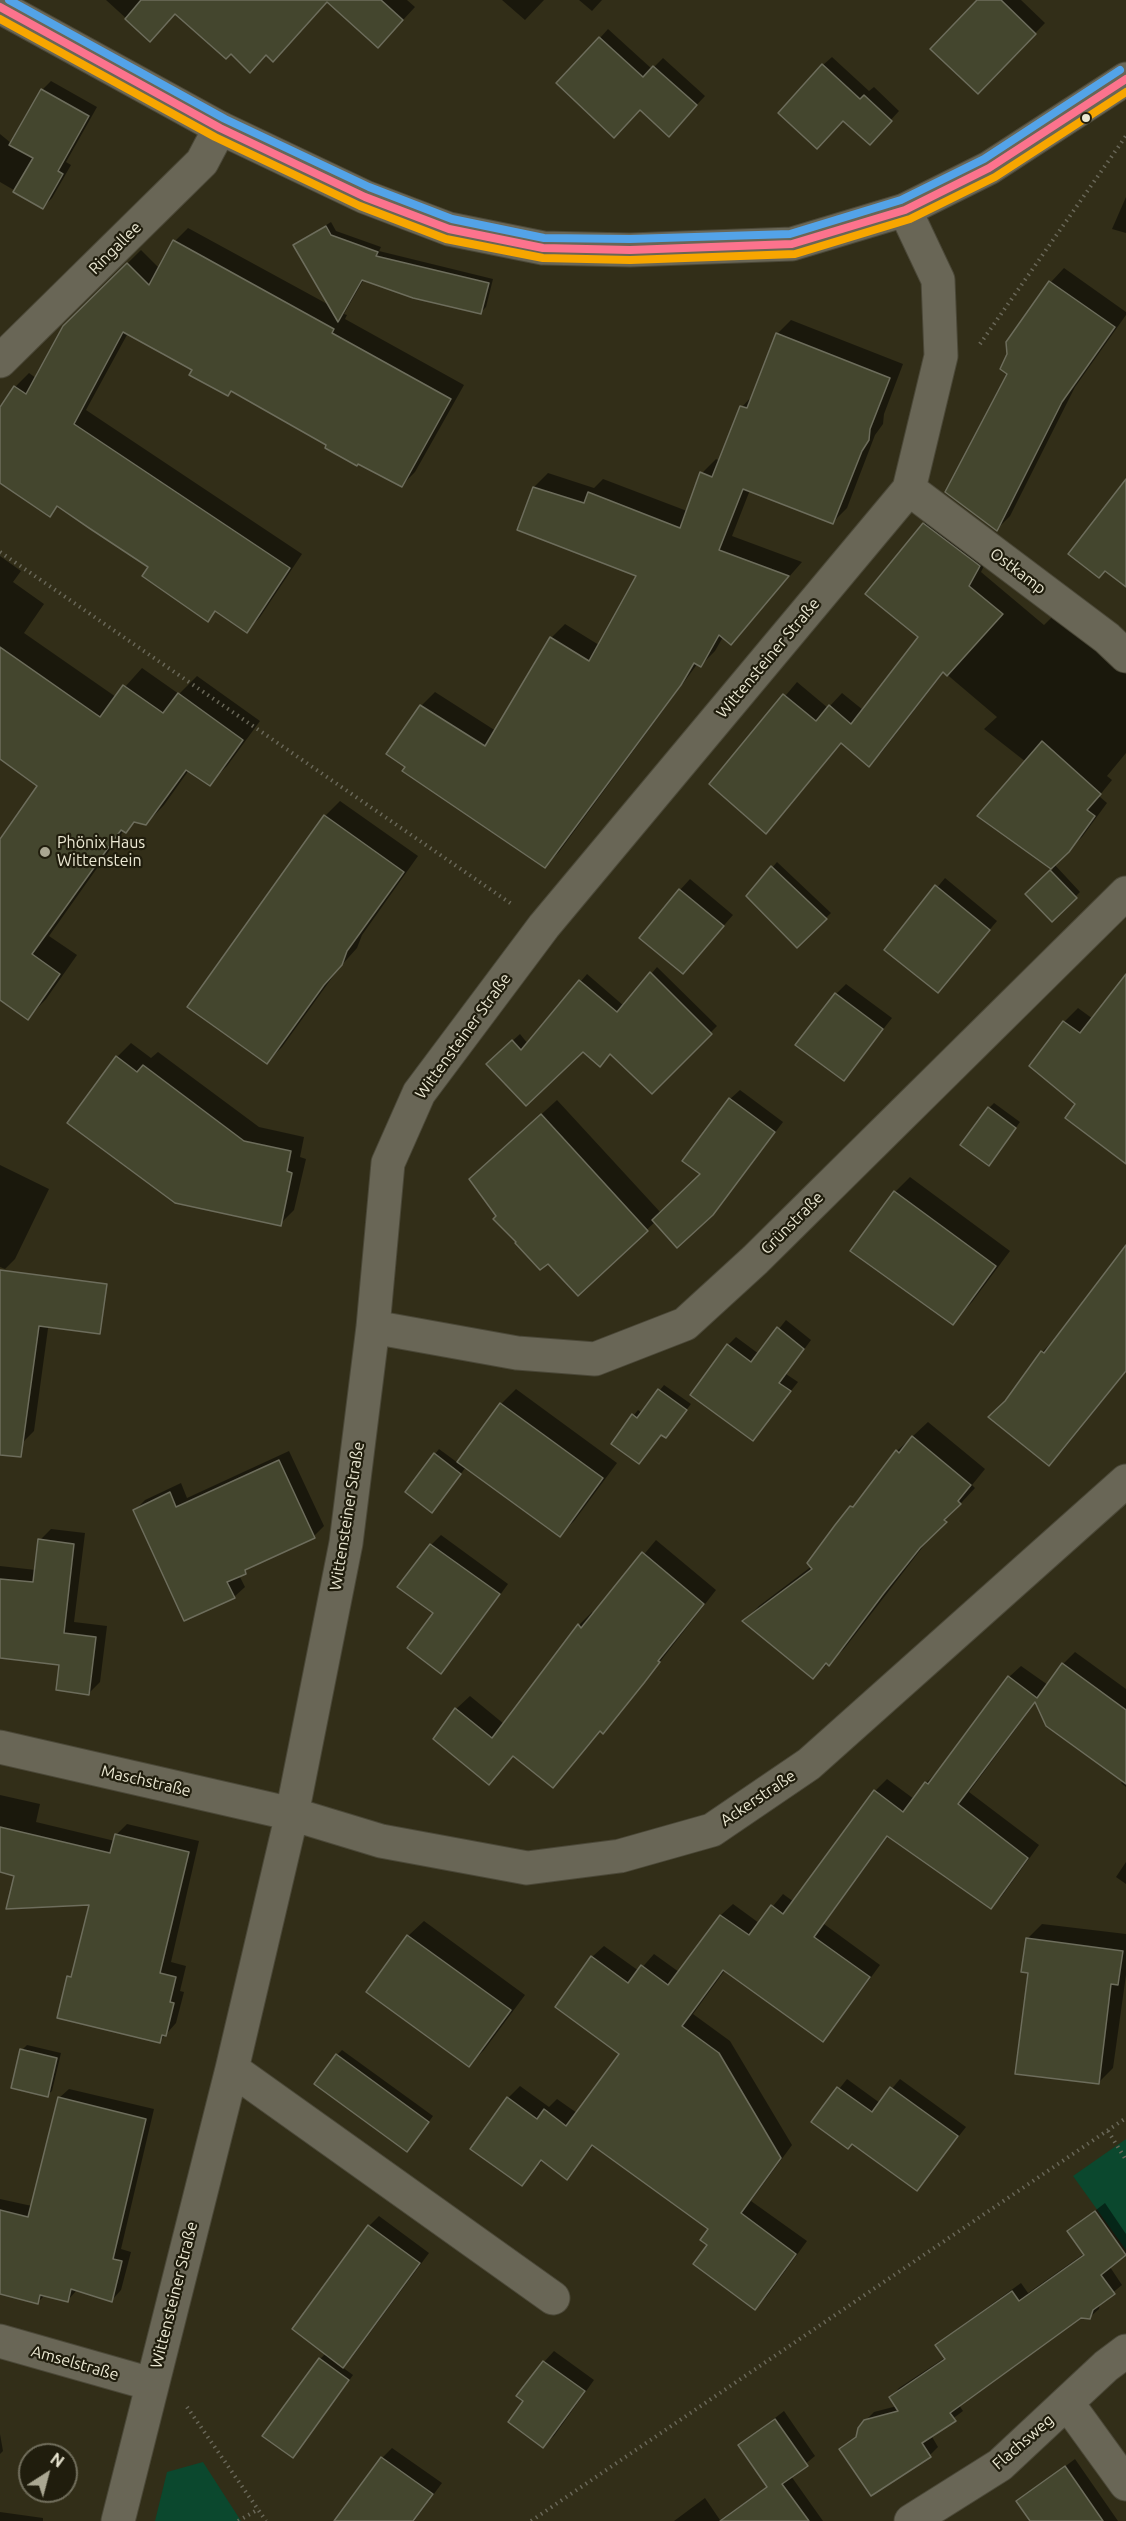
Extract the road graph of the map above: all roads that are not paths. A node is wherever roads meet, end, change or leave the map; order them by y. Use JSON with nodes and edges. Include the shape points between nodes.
{"nodes":[{"id":1,"x":0,"y":8,"type":"edge"},
{"id":2,"x":1126,"y":79,"type":"edge"},
{"id":3,"x":220,"y":128,"type":"junction"},
{"id":4,"x":905,"y":210,"type":"junction"},
{"id":5,"x":0,"y":361,"type":"edge"},
{"id":6,"x":909,"y":489,"type":"junction"},
{"id":7,"x":1126,"y":656,"type":"edge"},
{"id":8,"x":1126,"y":893,"type":"edge"},
{"id":9,"x":373,"y":1327,"type":"junction"},
{"id":10,"x":1126,"y":1480,"type":"edge"},
{"id":11,"x":0,"y":1747,"type":"edge"},
{"id":12,"x":292,"y":1814,"type":"junction"},
{"id":13,"x":232,"y":2069,"type":"junction"},
{"id":14,"x":553,"y":2298,"type":"dead end"},
{"id":15,"x":0,"y":2341,"type":"edge"},
{"id":16,"x":1126,"y":2351,"type":"edge"},
{"id":17,"x":151,"y":2384,"type":"junction"},
{"id":18,"x":1068,"y":2404,"type":"junction"},
{"id":19,"x":1126,"y":2484,"type":"edge"},
{"id":20,"x":118,"y":2521,"type":"edge"},
{"id":21,"x":911,"y":2521,"type":"edge"}],
"edges":[{"from":1,"to":3,"type":"street"},
{"from":2,"to":4,"type":"street","via":[[989,168]]},
{"from":3,"to":4,"type":"street","via":[[365,196],[448,229],[543,248],[630,250],[792,244]]},
{"from":3,"to":5,"type":"street","name":"Ringallee","via":[[202,162]]},
{"from":4,"to":6,"type":"street","name":"Wittensteiner Straße","via":[[938,279],[941,356]]},
{"from":6,"to":7,"type":"street","name":"Ostkamp"},
{"from":6,"to":9,"type":"street","name":"Wittensteiner Straße","via":[[544,926],[419,1093],[388,1162]]},
{"from":8,"to":9,"type":"street","name":"Grünstraße","via":[[755,1260],[685,1324],[595,1359],[517,1353]]},
{"from":9,"to":12,"type":"street","name":"Wittensteiner Straße","via":[[346,1543]]},
{"from":10,"to":12,"type":"street","name":"Ackerstraße","via":[[809,1764],[712,1830],[620,1856],[527,1868],[381,1841]]},
{"from":11,"to":12,"type":"street","name":"Maschstraße"},
{"from":12,"to":13,"type":"street","name":"Wittensteiner Straße"},
{"from":13,"to":14,"type":"street"},
{"from":13,"to":17,"type":"street","name":"Wittensteiner Straße"},
{"from":15,"to":17,"type":"street","name":"Amselstraße"},
{"from":16,"to":18,"type":"street","name":"Flachsweg"},
{"from":17,"to":20,"type":"street","name":"Wittensteiner Straße"},
{"from":18,"to":19,"type":"street"},
{"from":18,"to":21,"type":"street","name":"Flachsweg","via":[[1000,2465]]}]}
